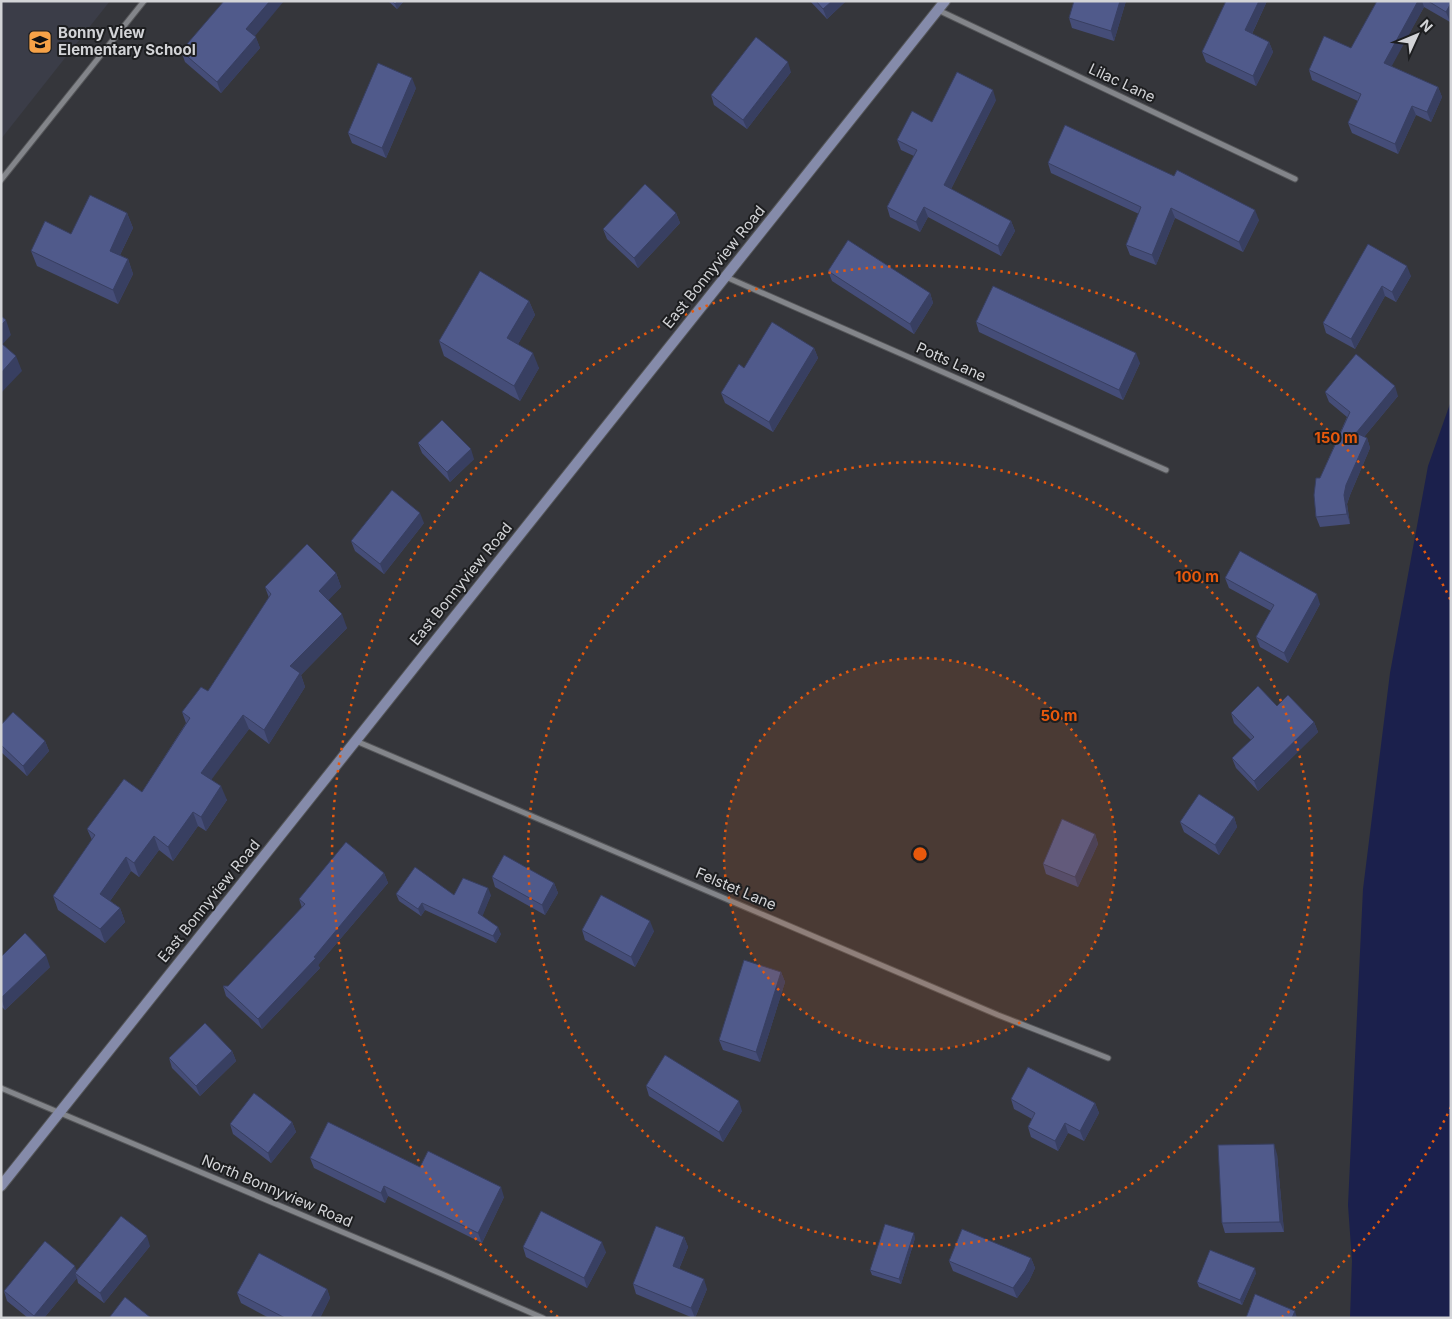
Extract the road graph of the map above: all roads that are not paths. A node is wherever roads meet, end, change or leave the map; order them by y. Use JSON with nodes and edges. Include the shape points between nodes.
{"nodes":[{"id":1,"x":144,"y":1,"type":"edge"},
{"id":2,"x":945,"y":1,"type":"edge"},
{"id":3,"x":938,"y":10,"type":"junction"},
{"id":4,"x":1295,"y":179,"type":"dead end"},
{"id":5,"x":1,"y":180,"type":"edge"},
{"id":6,"x":726,"y":277,"type":"junction"},
{"id":7,"x":1166,"y":470,"type":"dead end"},
{"id":8,"x":355,"y":740,"type":"junction"},
{"id":9,"x":1108,"y":1058,"type":"dead end"},
{"id":10,"x":1,"y":1088,"type":"edge"},
{"id":11,"x":59,"y":1113,"type":"junction"},
{"id":12,"x":1,"y":1186,"type":"edge"},
{"id":13,"x":543,"y":1318,"type":"edge"}],
"edges":[{"from":1,"to":5,"type":"street"},
{"from":2,"to":3,"type":"street","name":"East Bonnyview Road"},
{"from":3,"to":4,"type":"street","name":"Lilac Lane"},
{"from":3,"to":6,"type":"street","name":"East Bonnyview Road"},
{"from":6,"to":7,"type":"street","name":"Potts Lane"},
{"from":6,"to":8,"type":"street","name":"East Bonnyview Road"},
{"from":8,"to":9,"type":"street","name":"Felstet Lane","via":[[980,1007]]},
{"from":8,"to":11,"type":"street","name":"East Bonnyview Road"},
{"from":10,"to":11,"type":"street","name":"North Bonnyview Road"},
{"from":11,"to":12,"type":"street","name":"East Bonnyview Road"},
{"from":11,"to":13,"type":"street","name":"North Bonnyview Road"}]}
